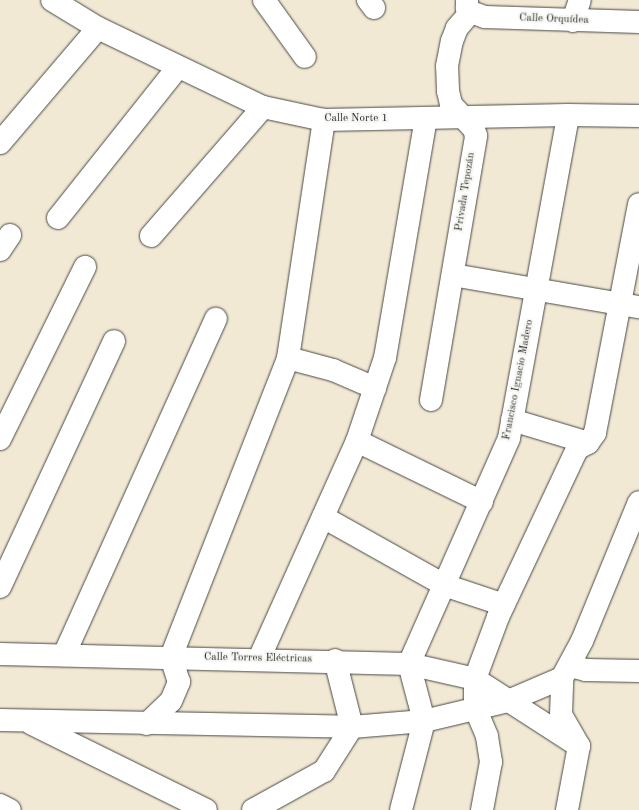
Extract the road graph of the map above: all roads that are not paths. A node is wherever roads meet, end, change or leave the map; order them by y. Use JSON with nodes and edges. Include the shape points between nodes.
{"nodes":[{"id":1,"x":52,"y":0,"type":"edge"},
{"id":2,"x":264,"y":0,"type":"edge"},
{"id":3,"x":580,"y":0,"type":"edge"},
{"id":4,"x":469,"y":6,"type":"edge"},
{"id":5,"x":573,"y":21,"type":"junction"},
{"id":6,"x":639,"y":22,"type":"edge"},
{"id":7,"x":98,"y":28,"type":"junction"},
{"id":8,"x":305,"y":57,"type":"dead end"},
{"id":9,"x":178,"y":67,"type":"junction"},
{"id":10,"x":263,"y":107,"type":"junction"},
{"id":11,"x":568,"y":115,"type":"junction"},
{"id":12,"x":639,"y":116,"type":"edge"},
{"id":13,"x":426,"y":118,"type":"junction"},
{"id":14,"x":464,"y":118,"type":"junction"},
{"id":15,"x":324,"y":120,"type":"junction"},
{"id":16,"x":0,"y":143,"type":"edge"},
{"id":17,"x":639,"y":204,"type":"edge"},
{"id":18,"x":58,"y":218,"type":"dead end"},
{"id":19,"x":151,"y":236,"type":"dead end"},
{"id":20,"x":85,"y":267,"type":"dead end"},
{"id":21,"x":453,"y":275,"type":"junction"},
{"id":22,"x":536,"y":288,"type":"junction"},
{"id":23,"x":629,"y":305,"type":"edge"},
{"id":24,"x":216,"y":319,"type":"dead end"},
{"id":25,"x":114,"y":341,"type":"dead end"},
{"id":26,"x":288,"y":358,"type":"junction"},
{"id":27,"x":375,"y":388,"type":"junction"},
{"id":28,"x":431,"y":400,"type":"dead end"},
{"id":29,"x":512,"y":420,"type":"junction"},
{"id":30,"x":0,"y":439,"type":"edge"},
{"id":31,"x":357,"y":441,"type":"junction"},
{"id":32,"x":588,"y":443,"type":"junction"},
{"id":33,"x":482,"y":502,"type":"junction"},
{"id":34,"x":639,"y":502,"type":"edge"},
{"id":35,"x":323,"y":517,"type":"junction"},
{"id":36,"x":444,"y":585,"type":"junction"},
{"id":37,"x":0,"y":587,"type":"edge"},
{"id":38,"x":504,"y":605,"type":"junction"},
{"id":39,"x":0,"y":654,"type":"edge"},
{"id":40,"x":64,"y":655,"type":"junction"},
{"id":41,"x":171,"y":657,"type":"junction"},
{"id":42,"x":259,"y":659,"type":"junction"},
{"id":43,"x":335,"y":660,"type":"junction"},
{"id":44,"x":409,"y":664,"type":"junction"},
{"id":45,"x":639,"y":671,"type":"edge"},
{"id":46,"x":565,"y":672,"type":"junction"},
{"id":47,"x":475,"y":679,"type":"junction"},
{"id":48,"x":508,"y":701,"type":"junction"},
{"id":49,"x":475,"y":708,"type":"junction"},
{"id":50,"x":0,"y":720,"type":"edge"},
{"id":51,"x":26,"y":721,"type":"junction"},
{"id":52,"x":424,"y":721,"type":"junction"},
{"id":53,"x":147,"y":724,"type":"junction"},
{"id":54,"x":352,"y":727,"type":"junction"},
{"id":55,"x":579,"y":746,"type":"junction"},
{"id":56,"x":0,"y":805,"type":"edge"},
{"id":57,"x":10,"y":810,"type":"edge"},
{"id":58,"x":206,"y":810,"type":"edge"},
{"id":59,"x":254,"y":810,"type":"edge"},
{"id":60,"x":401,"y":810,"type":"edge"},
{"id":61,"x":482,"y":810,"type":"edge"},
{"id":62,"x":567,"y":810,"type":"edge"}],
"edges":[{"from":1,"to":7,"type":"street","name":"Calle Norte 1"},
{"from":2,"to":8,"type":"street"},
{"from":3,"to":5,"type":"street"},
{"from":4,"to":5,"type":"street","name":"Calle Orquídea","via":[[485,17]]},
{"from":4,"to":14,"type":"street","name":"Privada Tepozán","via":[[457,28],[447,66],[451,104]]},
{"from":5,"to":6,"type":"street","name":"Calle Orquídea"},
{"from":7,"to":9,"type":"street","name":"Calle Norte 1"},
{"from":7,"to":16,"type":"street"},
{"from":9,"to":10,"type":"street","name":"Calle Norte 1"},
{"from":9,"to":18,"type":"street"},
{"from":10,"to":15,"type":"street","name":"Calle Norte 1"},
{"from":10,"to":19,"type":"street"},
{"from":11,"to":12,"type":"street","name":"Calle Norte 1"},
{"from":11,"to":14,"type":"street","name":"Calle Norte 1"},
{"from":11,"to":22,"type":"street","name":"Francisco Ignacio Madero"},
{"from":13,"to":14,"type":"street","name":"Calle Norte 1"},
{"from":13,"to":15,"type":"street","name":"Calle Norte 1"},
{"from":13,"to":27,"type":"street","via":[[385,358]]},
{"from":14,"to":21,"type":"street","name":"Privada Tepozán","via":[[474,129],[476,136]]},
{"from":15,"to":26,"type":"street"},
{"from":17,"to":23,"type":"street"},
{"from":20,"to":30,"type":"street"},
{"from":21,"to":22,"type":"street"},
{"from":21,"to":28,"type":"street","name":"Privada Tepozán"},
{"from":22,"to":23,"type":"street"},
{"from":22,"to":29,"type":"street","name":"Francisco Ignacio Madero"},
{"from":23,"to":32,"type":"street","via":[[595,433]]},
{"from":24,"to":40,"type":"street"},
{"from":25,"to":37,"type":"street"},
{"from":26,"to":27,"type":"street","via":[[333,370]]},
{"from":26,"to":41,"type":"street"},
{"from":27,"to":31,"type":"street"},
{"from":29,"to":32,"type":"street"},
{"from":29,"to":33,"type":"street","name":"Francisco Ignacio Madero","via":[[509,438]]},
{"from":31,"to":33,"type":"street"},
{"from":31,"to":35,"type":"street"},
{"from":32,"to":38,"type":"street","via":[[577,449]]},
{"from":33,"to":36,"type":"street","name":"Francisco Ignacio Madero"},
{"from":34,"to":46,"type":"street","via":[[582,641]]},
{"from":35,"to":36,"type":"street"},
{"from":35,"to":42,"type":"street"},
{"from":36,"to":38,"type":"street"},
{"from":36,"to":44,"type":"street","name":"Francisco Ignacio Madero"},
{"from":38,"to":47,"type":"street"},
{"from":39,"to":40,"type":"street","name":"Calle Torres Eléctricas"},
{"from":40,"to":41,"type":"street","name":"Calle Torres Eléctricas"},
{"from":41,"to":42,"type":"street","name":"Calle Torres Eléctricas"},
{"from":41,"to":53,"type":"street","via":[[179,682],[171,701]]},
{"from":42,"to":43,"type":"street","name":"Calle Torres Eléctricas"},
{"from":43,"to":44,"type":"street","name":"Calle Torres Eléctricas"},
{"from":43,"to":54,"type":"street"},
{"from":44,"to":47,"type":"street","name":"Calle Torres Eléctricas"},
{"from":44,"to":52,"type":"street"},
{"from":45,"to":46,"type":"street"},
{"from":46,"to":48,"type":"street"},
{"from":46,"to":55,"type":"street","via":[[561,715]]},
{"from":47,"to":48,"type":"street","name":"Calle Torres Eléctricas"},
{"from":47,"to":49,"type":"street"},
{"from":48,"to":49,"type":"street"},
{"from":48,"to":55,"type":"street","name":"Calle Torres Eléctricas"},
{"from":49,"to":52,"type":"street"},
{"from":49,"to":61,"type":"street","via":[[486,736],[491,762]]},
{"from":50,"to":51,"type":"street"},
{"from":51,"to":53,"type":"street"},
{"from":51,"to":58,"type":"street"},
{"from":52,"to":54,"type":"street"},
{"from":52,"to":60,"type":"street"},
{"from":53,"to":54,"type":"street"},
{"from":54,"to":59,"type":"street","via":[[324,771]]},
{"from":55,"to":62,"type":"street"},
{"from":56,"to":57,"type":"street"}]}
